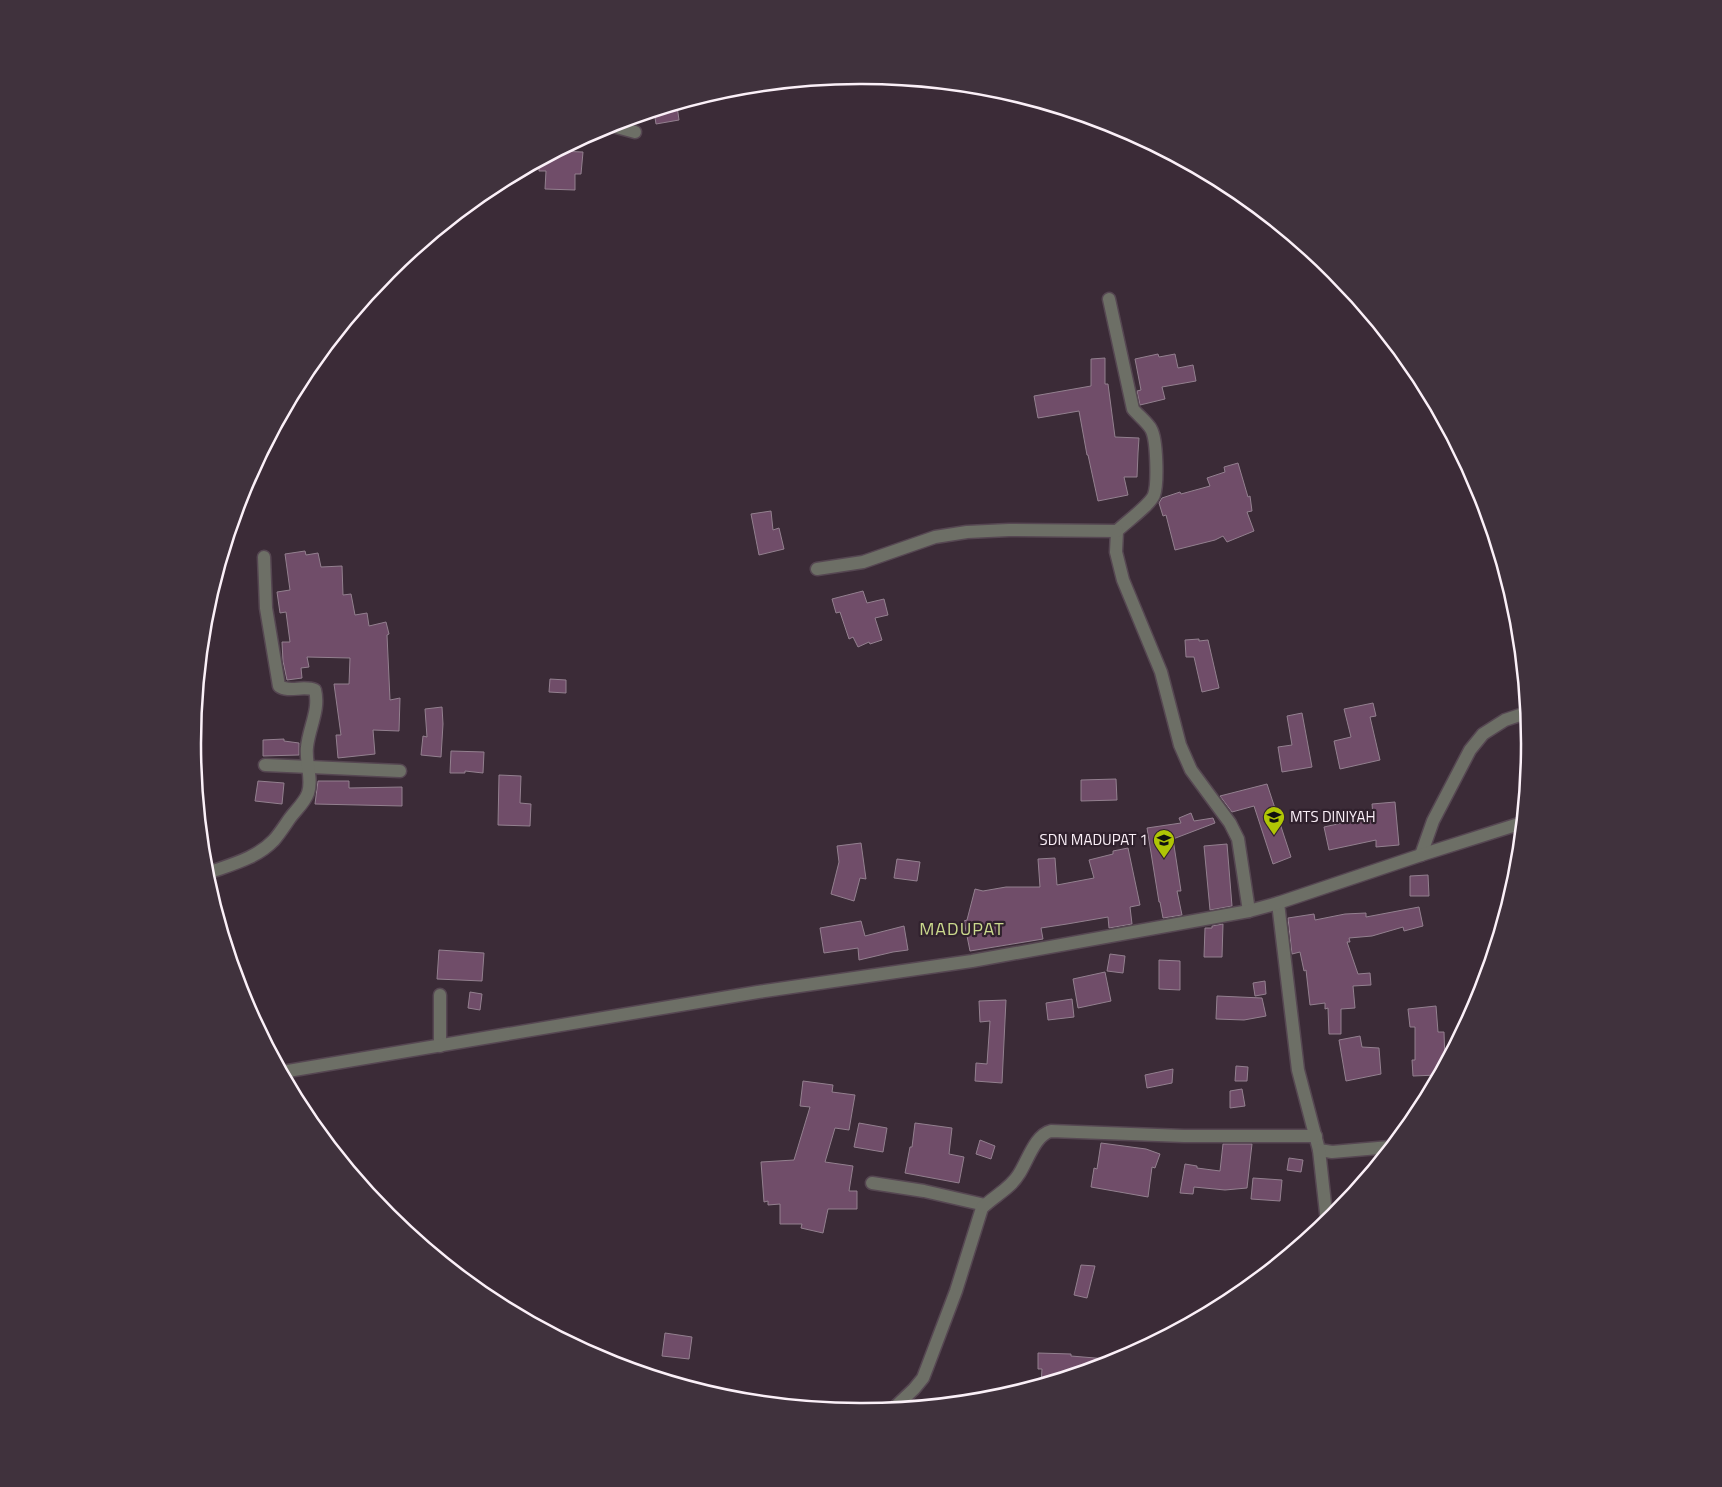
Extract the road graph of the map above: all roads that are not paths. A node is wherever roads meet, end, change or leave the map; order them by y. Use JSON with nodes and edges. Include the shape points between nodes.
{"nodes":[{"id":1,"x":623,"y":129,"type":"edge"},
{"id":2,"x":634,"y":132,"type":"dead end"},
{"id":3,"x":1109,"y":300,"type":"dead end"},
{"id":4,"x":1117,"y":531,"type":"junction"},
{"id":5,"x":264,"y":557,"type":"dead end"},
{"id":6,"x":817,"y":569,"type":"dead end"},
{"id":7,"x":1520,"y":715,"type":"edge"},
{"id":8,"x":265,"y":766,"type":"dead end"},
{"id":9,"x":308,"y":768,"type":"junction"},
{"id":10,"x":400,"y":771,"type":"dead end"},
{"id":11,"x":1515,"y":825,"type":"edge"},
{"id":12,"x":1422,"y":855,"type":"junction"},
{"id":13,"x":214,"y":871,"type":"edge"},
{"id":14,"x":1278,"y":904,"type":"junction"},
{"id":15,"x":1249,"y":911,"type":"junction"},
{"id":16,"x":440,"y":995,"type":"dead end"},
{"id":17,"x":440,"y":1046,"type":"junction"},
{"id":18,"x":289,"y":1071,"type":"edge"},
{"id":19,"x":1316,"y":1136,"type":"junction"},
{"id":20,"x":1382,"y":1148,"type":"edge"},
{"id":21,"x":1319,"y":1150,"type":"junction"},
{"id":22,"x":872,"y":1183,"type":"dead end"},
{"id":23,"x":985,"y":1205,"type":"junction"},
{"id":24,"x":1326,"y":1212,"type":"edge"},
{"id":25,"x":900,"y":1402,"type":"edge"}],
"edges":[{"from":1,"to":2,"type":"street"},
{"from":3,"to":4,"type":"street","via":[[1133,409],[1151,428],[1155,445],[1154,496]]},
{"from":4,"to":6,"type":"street","via":[[967,532],[935,537],[863,562]]},
{"from":4,"to":15,"type":"street","via":[[1116,552],[1123,580],[1161,672],[1180,745],[1191,770],[1230,822],[1238,839]]},
{"from":5,"to":9,"type":"street","via":[[266,608],[278,686],[284,689],[309,688],[315,690],[317,697],[306,749]]},
{"from":7,"to":12,"type":"street","via":[[1483,734],[1470,750],[1433,821]]},
{"from":8,"to":9,"type":"street"},
{"from":9,"to":10,"type":"street"},
{"from":9,"to":13,"type":"street","via":[[308,792],[274,840],[247,859]]},
{"from":11,"to":12,"type":"street"},
{"from":12,"to":14,"type":"street"},
{"from":14,"to":15,"type":"street"},
{"from":14,"to":19,"type":"street","via":[[1298,1070]]},
{"from":15,"to":17,"type":"street","via":[[972,961],[748,994]]},
{"from":16,"to":17,"type":"street"},
{"from":17,"to":18,"type":"street"},
{"from":19,"to":21,"type":"street"},
{"from":19,"to":23,"type":"street","via":[[1044,1132],[1014,1182]]},
{"from":20,"to":21,"type":"street"},
{"from":21,"to":24,"type":"street"},
{"from":22,"to":23,"type":"street"},
{"from":23,"to":25,"type":"street","via":[[923,1378]]}]}
